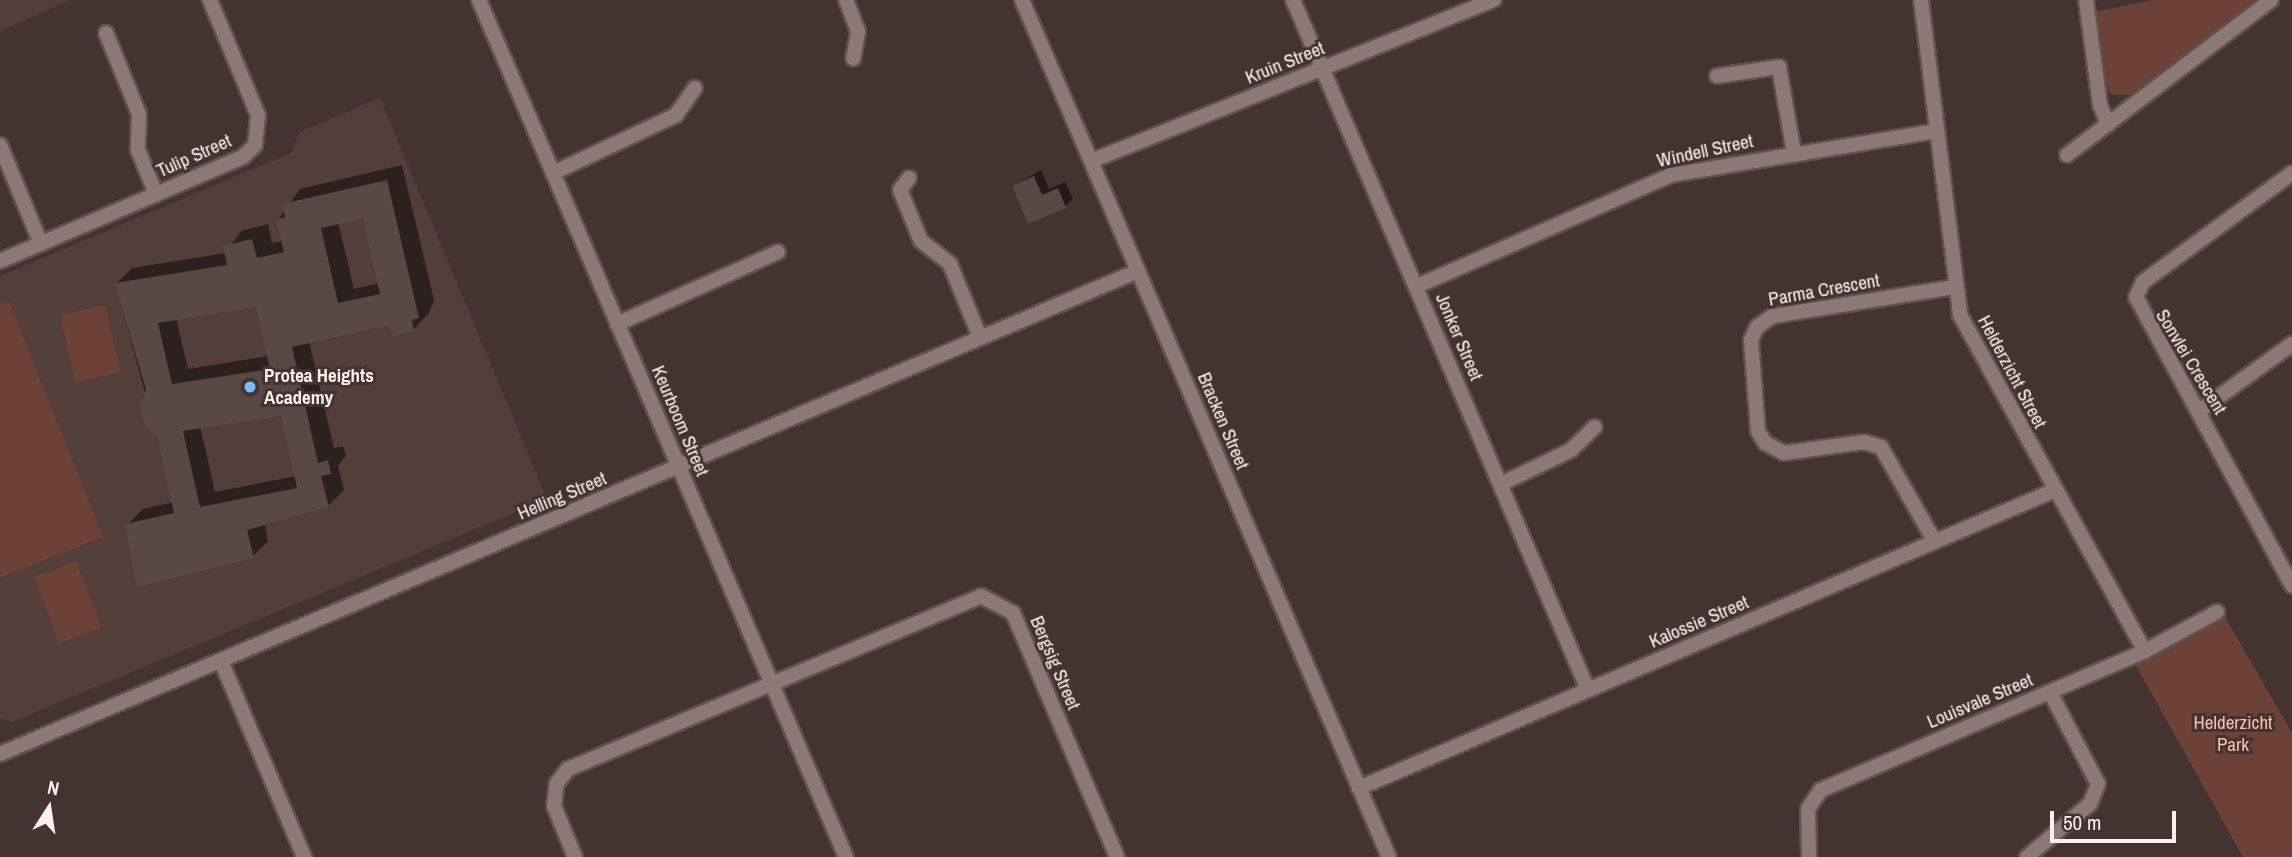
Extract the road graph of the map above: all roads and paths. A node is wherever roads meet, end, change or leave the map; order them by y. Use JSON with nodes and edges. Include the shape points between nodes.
{"nodes":[{"id":1,"x":210,"y":0,"type":"edge"},
{"id":2,"x":479,"y":0,"type":"edge"},
{"id":3,"x":846,"y":0,"type":"edge"},
{"id":4,"x":1022,"y":0,"type":"edge"},
{"id":5,"x":1293,"y":0,"type":"edge"},
{"id":6,"x":1494,"y":0,"type":"edge"},
{"id":7,"x":1921,"y":0,"type":"edge"},
{"id":8,"x":2085,"y":0,"type":"edge"},
{"id":9,"x":2271,"y":0,"type":"edge"},
{"id":10,"x":106,"y":33,"type":"dead end"},
{"id":11,"x":853,"y":59,"type":"dead end"},
{"id":12,"x":1322,"y":69,"type":"junction"},
{"id":13,"x":1717,"y":76,"type":"dead end"},
{"id":14,"x":695,"y":88,"type":"dead end"},
{"id":15,"x":2108,"y":124,"type":"junction"},
{"id":16,"x":1936,"y":131,"type":"junction"},
{"id":17,"x":0,"y":145,"type":"edge"},
{"id":18,"x":1794,"y":153,"type":"junction"},
{"id":19,"x":2067,"y":155,"type":"dead end"},
{"id":20,"x":1091,"y":161,"type":"junction"},
{"id":21,"x":553,"y":173,"type":"junction"},
{"id":22,"x":2291,"y":175,"type":"edge"},
{"id":23,"x":909,"y":178,"type":"dead end"},
{"id":24,"x":156,"y":194,"type":"junction"},
{"id":25,"x":41,"y":244,"type":"junction"},
{"id":26,"x":778,"y":252,"type":"dead end"},
{"id":27,"x":0,"y":261,"type":"edge"},
{"id":28,"x":1138,"y":271,"type":"junction"},
{"id":29,"x":1417,"y":286,"type":"junction"},
{"id":30,"x":1955,"y":287,"type":"junction"},
{"id":31,"x":617,"y":324,"type":"junction"},
{"id":32,"x":980,"y":337,"type":"junction"},
{"id":33,"x":2292,"y":344,"type":"edge"},
{"id":34,"x":2199,"y":411,"type":"junction"},
{"id":35,"x":1595,"y":427,"type":"dead end"},
{"id":36,"x":679,"y":467,"type":"junction"},
{"id":37,"x":1501,"y":484,"type":"junction"},
{"id":38,"x":2053,"y":491,"type":"junction"},
{"id":39,"x":1935,"y":542,"type":"junction"},
{"id":40,"x":2292,"y":584,"type":"edge"},
{"id":41,"x":2217,"y":612,"type":"dead end"},
{"id":42,"x":2145,"y":651,"type":"junction"},
{"id":43,"x":220,"y":662,"type":"junction"},
{"id":44,"x":771,"y":683,"type":"junction"},
{"id":45,"x":1588,"y":690,"type":"junction"},
{"id":46,"x":2050,"y":692,"type":"junction"},
{"id":47,"x":0,"y":754,"type":"edge"},
{"id":48,"x":1359,"y":788,"type":"junction"},
{"id":49,"x":304,"y":857,"type":"edge"},
{"id":50,"x":575,"y":857,"type":"edge"},
{"id":51,"x":845,"y":857,"type":"edge"},
{"id":52,"x":1117,"y":857,"type":"edge"},
{"id":53,"x":1389,"y":857,"type":"edge"},
{"id":54,"x":1809,"y":857,"type":"edge"},
{"id":55,"x":2027,"y":857,"type":"edge"}],
"edges":[{"from":1,"to":24,"type":"street","name":"Tulip Street","via":[[258,114],[259,137],[243,157]]},
{"from":2,"to":21,"type":"street","name":"Keurboom Street"},
{"from":3,"to":11,"type":"street","via":[[858,32]]},
{"from":4,"to":20,"type":"street","name":"Bracken Street"},
{"from":5,"to":12,"type":"street","name":"Jonker Street"},
{"from":6,"to":12,"type":"street","name":"Kruin Street"},
{"from":7,"to":16,"type":"street","name":"Helderzicht Street"},
{"from":8,"to":15,"type":"street","via":[[2099,105]]},
{"from":9,"to":15,"type":"street"},
{"from":10,"to":24,"type":"street","via":[[139,114],[138,150]]},
{"from":12,"to":20,"type":"street","name":"Kruin Street"},
{"from":12,"to":29,"type":"street","name":"Jonker Street"},
{"from":13,"to":18,"type":"street","via":[[1779,67]]},
{"from":14,"to":21,"type":"street","via":[[676,115]]},
{"from":15,"to":19,"type":"street"},
{"from":16,"to":18,"type":"street","name":"Windell Street"},
{"from":16,"to":30,"type":"street","name":"Helderzicht Street"},
{"from":17,"to":25,"type":"street"},
{"from":18,"to":29,"type":"street","name":"Windell Street","via":[[1656,180]]},
{"from":20,"to":28,"type":"street","name":"Bracken Street"},
{"from":21,"to":31,"type":"street","name":"Keurboom Street"},
{"from":22,"to":34,"type":"street","name":"Sonvlei Crescent","via":[[2139,288],[2140,314]]},
{"from":23,"to":32,"type":"street","via":[[900,190],[921,241],[950,264]]},
{"from":24,"to":25,"type":"street","name":"Tulip Street"},
{"from":25,"to":27,"type":"street","name":"Tulip Street"},
{"from":26,"to":31,"type":"street"},
{"from":28,"to":32,"type":"street","name":"Helling Street"},
{"from":28,"to":48,"type":"street","name":"Bracken Street"},
{"from":29,"to":37,"type":"street","name":"Jonker Street"},
{"from":30,"to":38,"type":"street","name":"Helderzicht Street","via":[[1967,331]]},
{"from":30,"to":39,"type":"street","name":"Parma Crescent","via":[[1773,316],[1756,327],[1751,340],[1758,431],[1765,443],[1784,453],[1864,442],[1881,447]]},
{"from":31,"to":36,"type":"street","name":"Keurboom Street"},
{"from":32,"to":36,"type":"street","name":"Helling Street"},
{"from":33,"to":34,"type":"street"},
{"from":34,"to":40,"type":"street","name":"Sonvlei Crescent"},
{"from":35,"to":37,"type":"street","via":[[1571,450]]},
{"from":36,"to":43,"type":"street","name":"Helling Street"},
{"from":36,"to":44,"type":"street","name":"Keurboom Street"},
{"from":37,"to":45,"type":"street","name":"Jonker Street"},
{"from":38,"to":39,"type":"street","name":"Kalossie Street"},
{"from":38,"to":42,"type":"street","name":"Helderzicht Street"},
{"from":39,"to":45,"type":"street","name":"Kalossie Street"},
{"from":41,"to":42,"type":"street","name":"Louisvale Street"},
{"from":42,"to":46,"type":"street","name":"Louisvale Street"},
{"from":43,"to":47,"type":"street","name":"Helling Street"},
{"from":43,"to":49,"type":"street"},
{"from":44,"to":50,"type":"street","name":"Bergsig Street","via":[[568,769],[557,783],[554,806]]},
{"from":44,"to":51,"type":"street","name":"Keurboom Street"},
{"from":44,"to":52,"type":"street","name":"Bergsig Street","via":[[966,599],[997,599],[1013,613]]},
{"from":45,"to":48,"type":"street","name":"Kalossie Street"},
{"from":46,"to":54,"type":"street","name":"Louisvale Street","via":[[1821,790],[1807,817]]},
{"from":46,"to":55,"type":"street","via":[[2098,784],[2090,804]]},
{"from":48,"to":53,"type":"street","name":"Bracken Street"}]}
